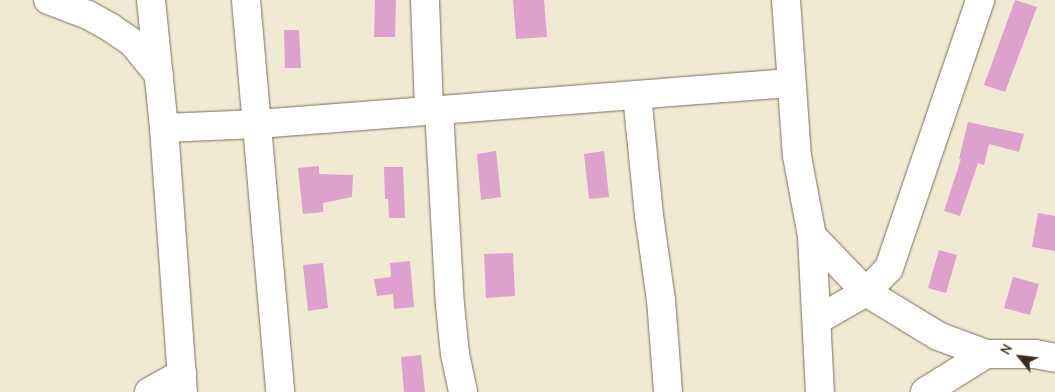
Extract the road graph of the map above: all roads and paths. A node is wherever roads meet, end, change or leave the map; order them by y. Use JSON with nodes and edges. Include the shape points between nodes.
{"nodes":[{"id":1,"x":48,"y":0,"type":"edge"},
{"id":2,"x":151,"y":0,"type":"edge"},
{"id":3,"x":246,"y":0,"type":"edge"},
{"id":4,"x":425,"y":0,"type":"edge"},
{"id":5,"x":786,"y":0,"type":"edge"},
{"id":6,"x":980,"y":0,"type":"edge"},
{"id":7,"x":159,"y":75,"type":"junction"},
{"id":8,"x":790,"y":83,"type":"junction"},
{"id":9,"x":637,"y":95,"type":"junction"},
{"id":10,"x":434,"y":110,"type":"junction"},
{"id":11,"x":258,"y":124,"type":"junction"},
{"id":12,"x":164,"y":128,"type":"junction"},
{"id":13,"x":812,"y":236,"type":"junction"},
{"id":14,"x":866,"y":292,"type":"junction"},
{"id":15,"x":817,"y":320,"type":"junction"},
{"id":16,"x":1053,"y":352,"type":"edge"},
{"id":17,"x":986,"y":354,"type":"junction"},
{"id":18,"x":183,"y":383,"type":"edge"},
{"id":19,"x":149,"y":392,"type":"edge"},
{"id":20,"x":280,"y":392,"type":"edge"},
{"id":21,"x":463,"y":392,"type":"edge"},
{"id":22,"x":668,"y":392,"type":"edge"},
{"id":23,"x":820,"y":392,"type":"edge"},
{"id":24,"x":925,"y":392,"type":"edge"}],
"edges":[{"from":1,"to":7,"type":"street","via":[[88,15],[133,43]]},
{"from":2,"to":7,"type":"street"},
{"from":3,"to":11,"type":"street"},
{"from":4,"to":10,"type":"street"},
{"from":5,"to":8,"type":"street"},
{"from":6,"to":14,"type":"street","via":[[895,254],[889,268]]},
{"from":7,"to":12,"type":"street"},
{"from":8,"to":9,"type":"street"},
{"from":8,"to":13,"type":"street","via":[[797,156]]},
{"from":9,"to":10,"type":"street"},
{"from":9,"to":22,"type":"street","via":[[649,215],[662,300]]},
{"from":10,"to":11,"type":"street"},
{"from":10,"to":21,"type":"street","via":[[450,306]]},
{"from":11,"to":12,"type":"street"},
{"from":11,"to":20,"type":"street"},
{"from":12,"to":18,"type":"street"},
{"from":13,"to":14,"type":"street"},
{"from":13,"to":15,"type":"street"},
{"from":14,"to":15,"type":"street"},
{"from":14,"to":17,"type":"street","via":[[938,336]]},
{"from":15,"to":23,"type":"street"},
{"from":16,"to":17,"type":"street"},
{"from":17,"to":24,"type":"street"},
{"from":18,"to":19,"type":"street"}]}
